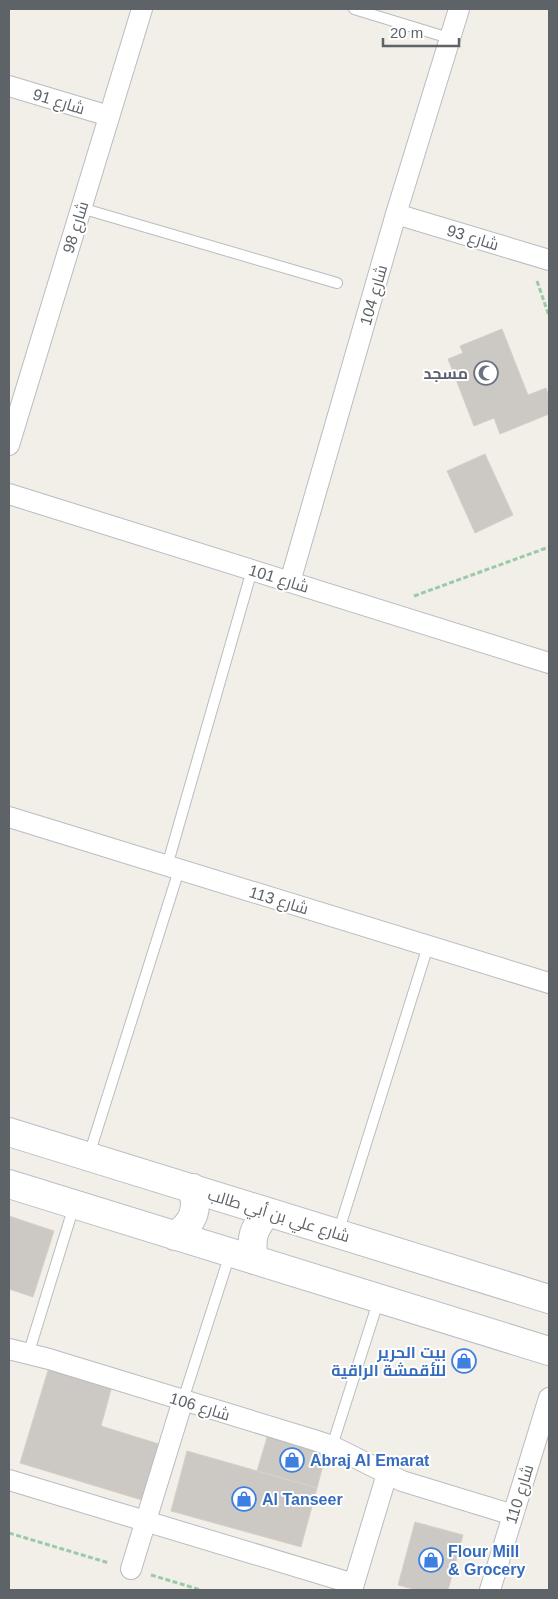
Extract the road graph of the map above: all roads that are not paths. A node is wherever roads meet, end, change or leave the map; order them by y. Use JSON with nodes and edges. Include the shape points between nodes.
{"nodes":[{"id":1,"x":142,"y":9,"type":"edge"},
{"id":2,"x":354,"y":9,"type":"edge"},
{"id":3,"x":459,"y":9,"type":"edge"},
{"id":4,"x":450,"y":38,"type":"junction"},
{"id":5,"x":9,"y":86,"type":"edge"},
{"id":6,"x":108,"y":116,"type":"junction"},
{"id":7,"x":81,"y":208,"type":"junction"},
{"id":8,"x":396,"y":214,"type":"junction"},
{"id":9,"x":549,"y":260,"type":"edge"},
{"id":10,"x":338,"y":283,"type":"dead end"},
{"id":11,"x":14,"y":408,"type":"edge"},
{"id":12,"x":9,"y":445,"type":"edge"},
{"id":13,"x":9,"y":494,"type":"edge"},
{"id":14,"x":252,"y":570,"type":"junction"},
{"id":15,"x":290,"y":582,"type":"junction"},
{"id":16,"x":549,"y":663,"type":"edge"},
{"id":17,"x":9,"y":817,"type":"edge"},
{"id":18,"x":173,"y":868,"type":"junction"},
{"id":19,"x":428,"y":946,"type":"junction"},
{"id":20,"x":549,"y":983,"type":"edge"},
{"id":21,"x":9,"y":1132,"type":"edge"},
{"id":22,"x":88,"y":1156,"type":"junction"},
{"id":23,"x":9,"y":1184,"type":"edge"},
{"id":24,"x":192,"y":1188,"type":"junction"},
{"id":25,"x":74,"y":1205,"type":"junction"},
{"id":26,"x":268,"y":1212,"type":"junction"},
{"id":27,"x":338,"y":1234,"type":"junction"},
{"id":28,"x":175,"y":1236,"type":"junction"},
{"id":29,"x":242,"y":1257,"type":"junction"},
{"id":30,"x":379,"y":1299,"type":"junction"},
{"id":31,"x":549,"y":1299,"type":"edge"},
{"id":32,"x":9,"y":1349,"type":"edge"},
{"id":33,"x":549,"y":1351,"type":"edge"},
{"id":34,"x":28,"y":1354,"type":"junction"},
{"id":35,"x":549,"y":1398,"type":"edge"},
{"id":36,"x":183,"y":1400,"type":"junction"},
{"id":37,"x":332,"y":1446,"type":"junction"},
{"id":38,"x":387,"y":1474,"type":"junction"},
{"id":39,"x":9,"y":1480,"type":"edge"},
{"id":40,"x":513,"y":1515,"type":"junction"},
{"id":41,"x":146,"y":1521,"type":"junction"},
{"id":42,"x":131,"y":1570,"type":"road end"},
{"id":43,"x":353,"y":1587,"type":"edge"},
{"id":44,"x":490,"y":1590,"type":"edge"}],
"edges":[{"from":1,"to":6,"type":"street","name":"شارع 98"},
{"from":2,"to":4,"type":"lane"},
{"from":3,"to":4,"type":"street","name":"شارع 104"},
{"from":4,"to":8,"type":"street","name":"شارع 104"},
{"from":5,"to":6,"type":"street","name":"شارع 91"},
{"from":6,"to":7,"type":"street","name":"شارع 98"},
{"from":7,"to":10,"type":"lane"},
{"from":7,"to":11,"type":"street","name":"شارع 98"},
{"from":8,"to":9,"type":"street","name":"شارع 93"},
{"from":8,"to":15,"type":"street","name":"شارع 104"},
{"from":11,"to":12,"type":"street","name":"شارع 98"},
{"from":13,"to":14,"type":"street","name":"شارع 101"},
{"from":14,"to":15,"type":"street","name":"شارع 101"},
{"from":14,"to":18,"type":"lane"},
{"from":15,"to":16,"type":"street","name":"شارع 101"},
{"from":17,"to":18,"type":"street","name":"شارع 113"},
{"from":18,"to":19,"type":"street","name":"شارع 113"},
{"from":18,"to":22,"type":"lane"},
{"from":19,"to":20,"type":"street","name":"شارع 113"},
{"from":19,"to":27,"type":"lane"},
{"from":21,"to":22,"type":"street","name":"شارع علي بن أبي طالب"},
{"from":22,"to":24,"type":"street","name":"شارع علي بن أبي طالب"},
{"from":23,"to":25,"type":"street"},
{"from":24,"to":26,"type":"street","name":"شارع علي بن أبي طالب"},
{"from":24,"to":28,"type":"street","via":[[196,1202],[194,1216]]},
{"from":25,"to":28,"type":"street"},
{"from":25,"to":34,"type":"lane"},
{"from":26,"to":27,"type":"street","name":"شارع علي بن أبي طالب"},
{"from":26,"to":29,"type":"street","via":[[253,1234],[252,1248]]},
{"from":27,"to":31,"type":"street","name":"شارع علي بن أبي طالب"},
{"from":28,"to":29,"type":"street"},
{"from":29,"to":30,"type":"street"},
{"from":29,"to":36,"type":"lane"},
{"from":30,"to":33,"type":"street"},
{"from":30,"to":37,"type":"lane"},
{"from":32,"to":34,"type":"street","name":"شارع 106"},
{"from":34,"to":36,"type":"street","name":"شارع 106"},
{"from":35,"to":40,"type":"street","name":"شارع 110"},
{"from":36,"to":37,"type":"street","name":"شارع 106"},
{"from":36,"to":41,"type":"street"},
{"from":37,"to":38,"type":"street","name":"شارع 106"},
{"from":38,"to":40,"type":"street","name":"شارع 106"},
{"from":38,"to":43,"type":"street"},
{"from":39,"to":41,"type":"street"},
{"from":40,"to":44,"type":"street","name":"شارع 110"},
{"from":41,"to":42,"type":"street"},
{"from":41,"to":43,"type":"street"}]}
